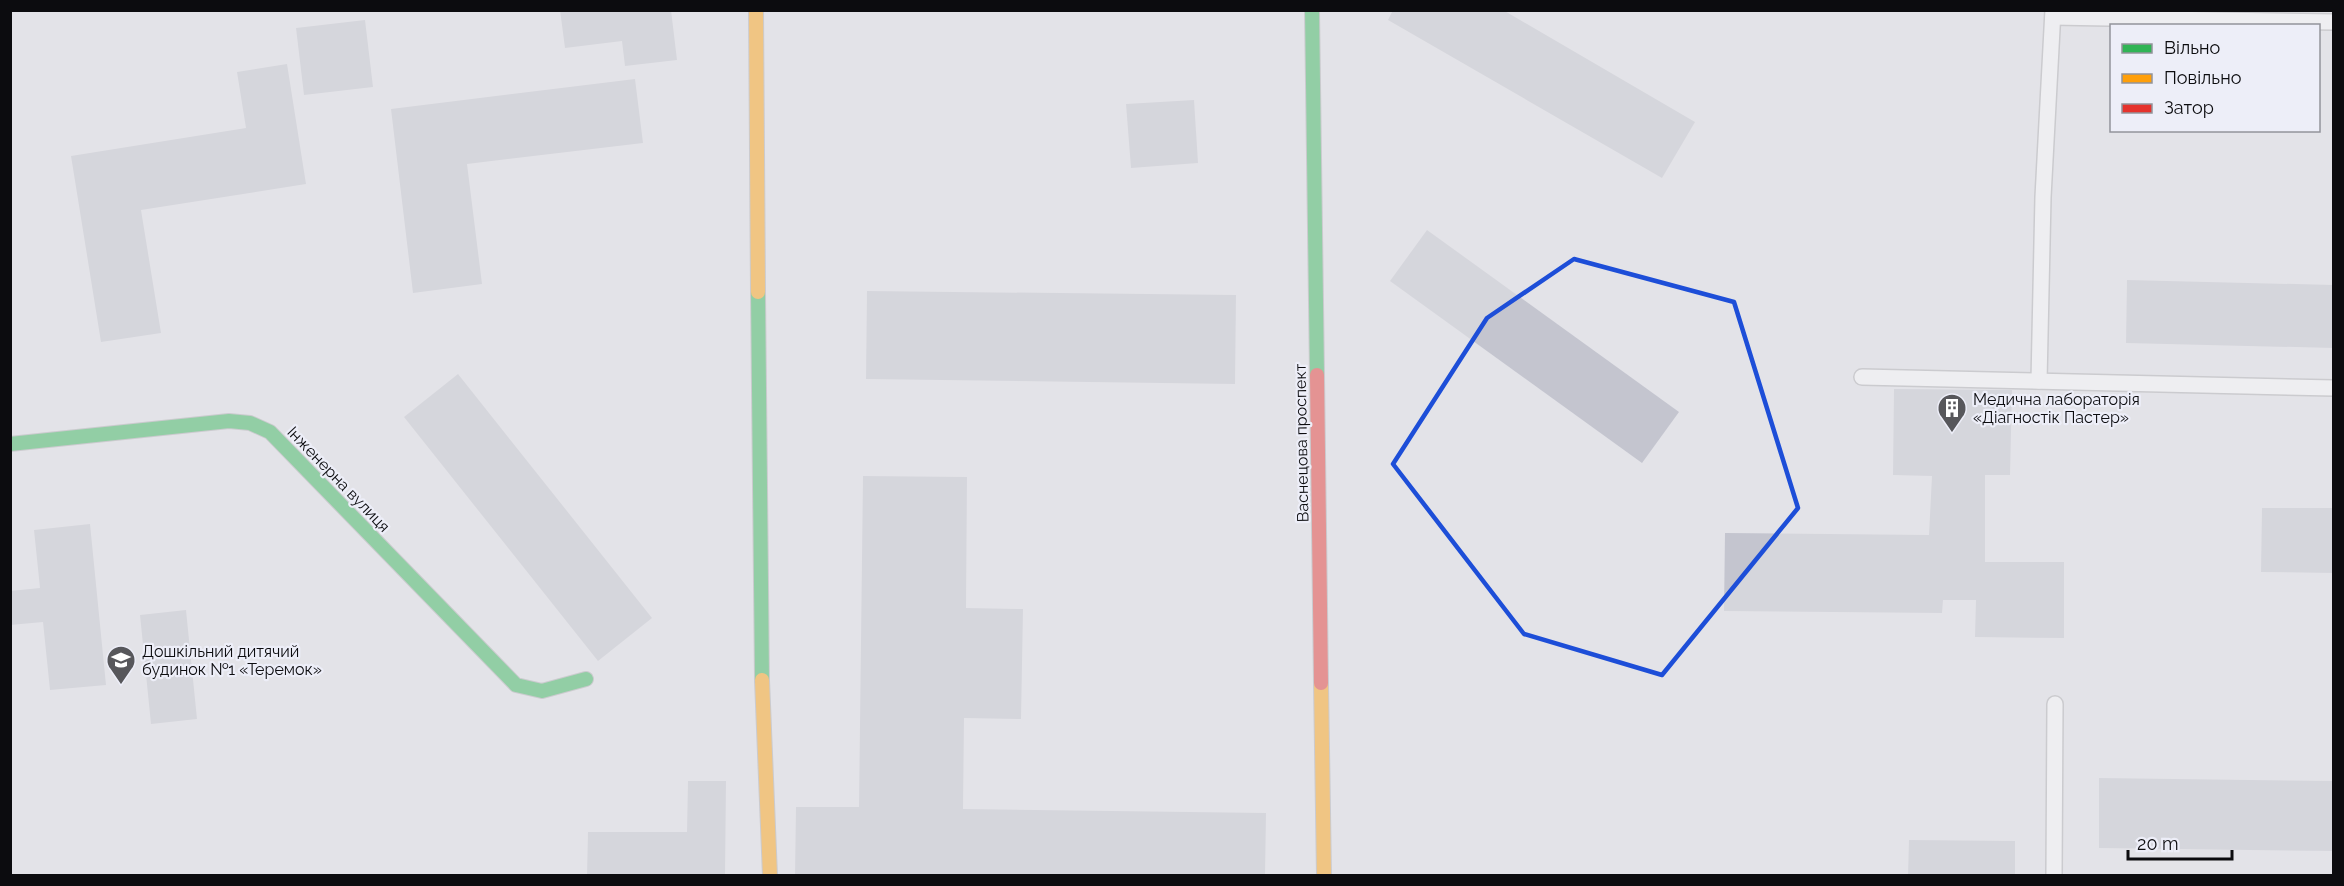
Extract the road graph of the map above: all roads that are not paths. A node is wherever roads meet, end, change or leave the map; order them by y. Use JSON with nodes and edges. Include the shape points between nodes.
{"nodes":[{"id":1,"x":756,"y":10,"type":"edge"},
{"id":2,"x":1312,"y":10,"type":"edge"},
{"id":3,"x":2053,"y":14,"type":"edge"},
{"id":4,"x":2334,"y":22,"type":"edge"},
{"id":5,"x":1862,"y":377,"type":"dead end"},
{"id":6,"x":2039,"y":381,"type":"junction"},
{"id":7,"x":2334,"y":388,"type":"edge"},
{"id":8,"x":10,"y":444,"type":"edge"},
{"id":9,"x":586,"y":679,"type":"dead end"},
{"id":10,"x":2055,"y":704,"type":"dead end"},
{"id":11,"x":770,"y":876,"type":"edge"},
{"id":12,"x":1324,"y":876,"type":"edge"},
{"id":13,"x":2054,"y":876,"type":"edge"}],
"edges":[{"from":1,"to":11,"type":"street","via":[[762,730]]},
{"from":2,"to":12,"type":"street","name":"Васнецова проспект"},
{"from":3,"to":4,"type":"lane"},
{"from":3,"to":6,"type":"lane","via":[[2043,197]]},
{"from":5,"to":6,"type":"lane"},
{"from":6,"to":7,"type":"lane"},
{"from":8,"to":9,"type":"street","name":"Інженерна вулиця","via":[[229,421],[250,423],[270,432],[516,686],[528,692],[543,692]]},
{"from":10,"to":13,"type":"lane"}]}
